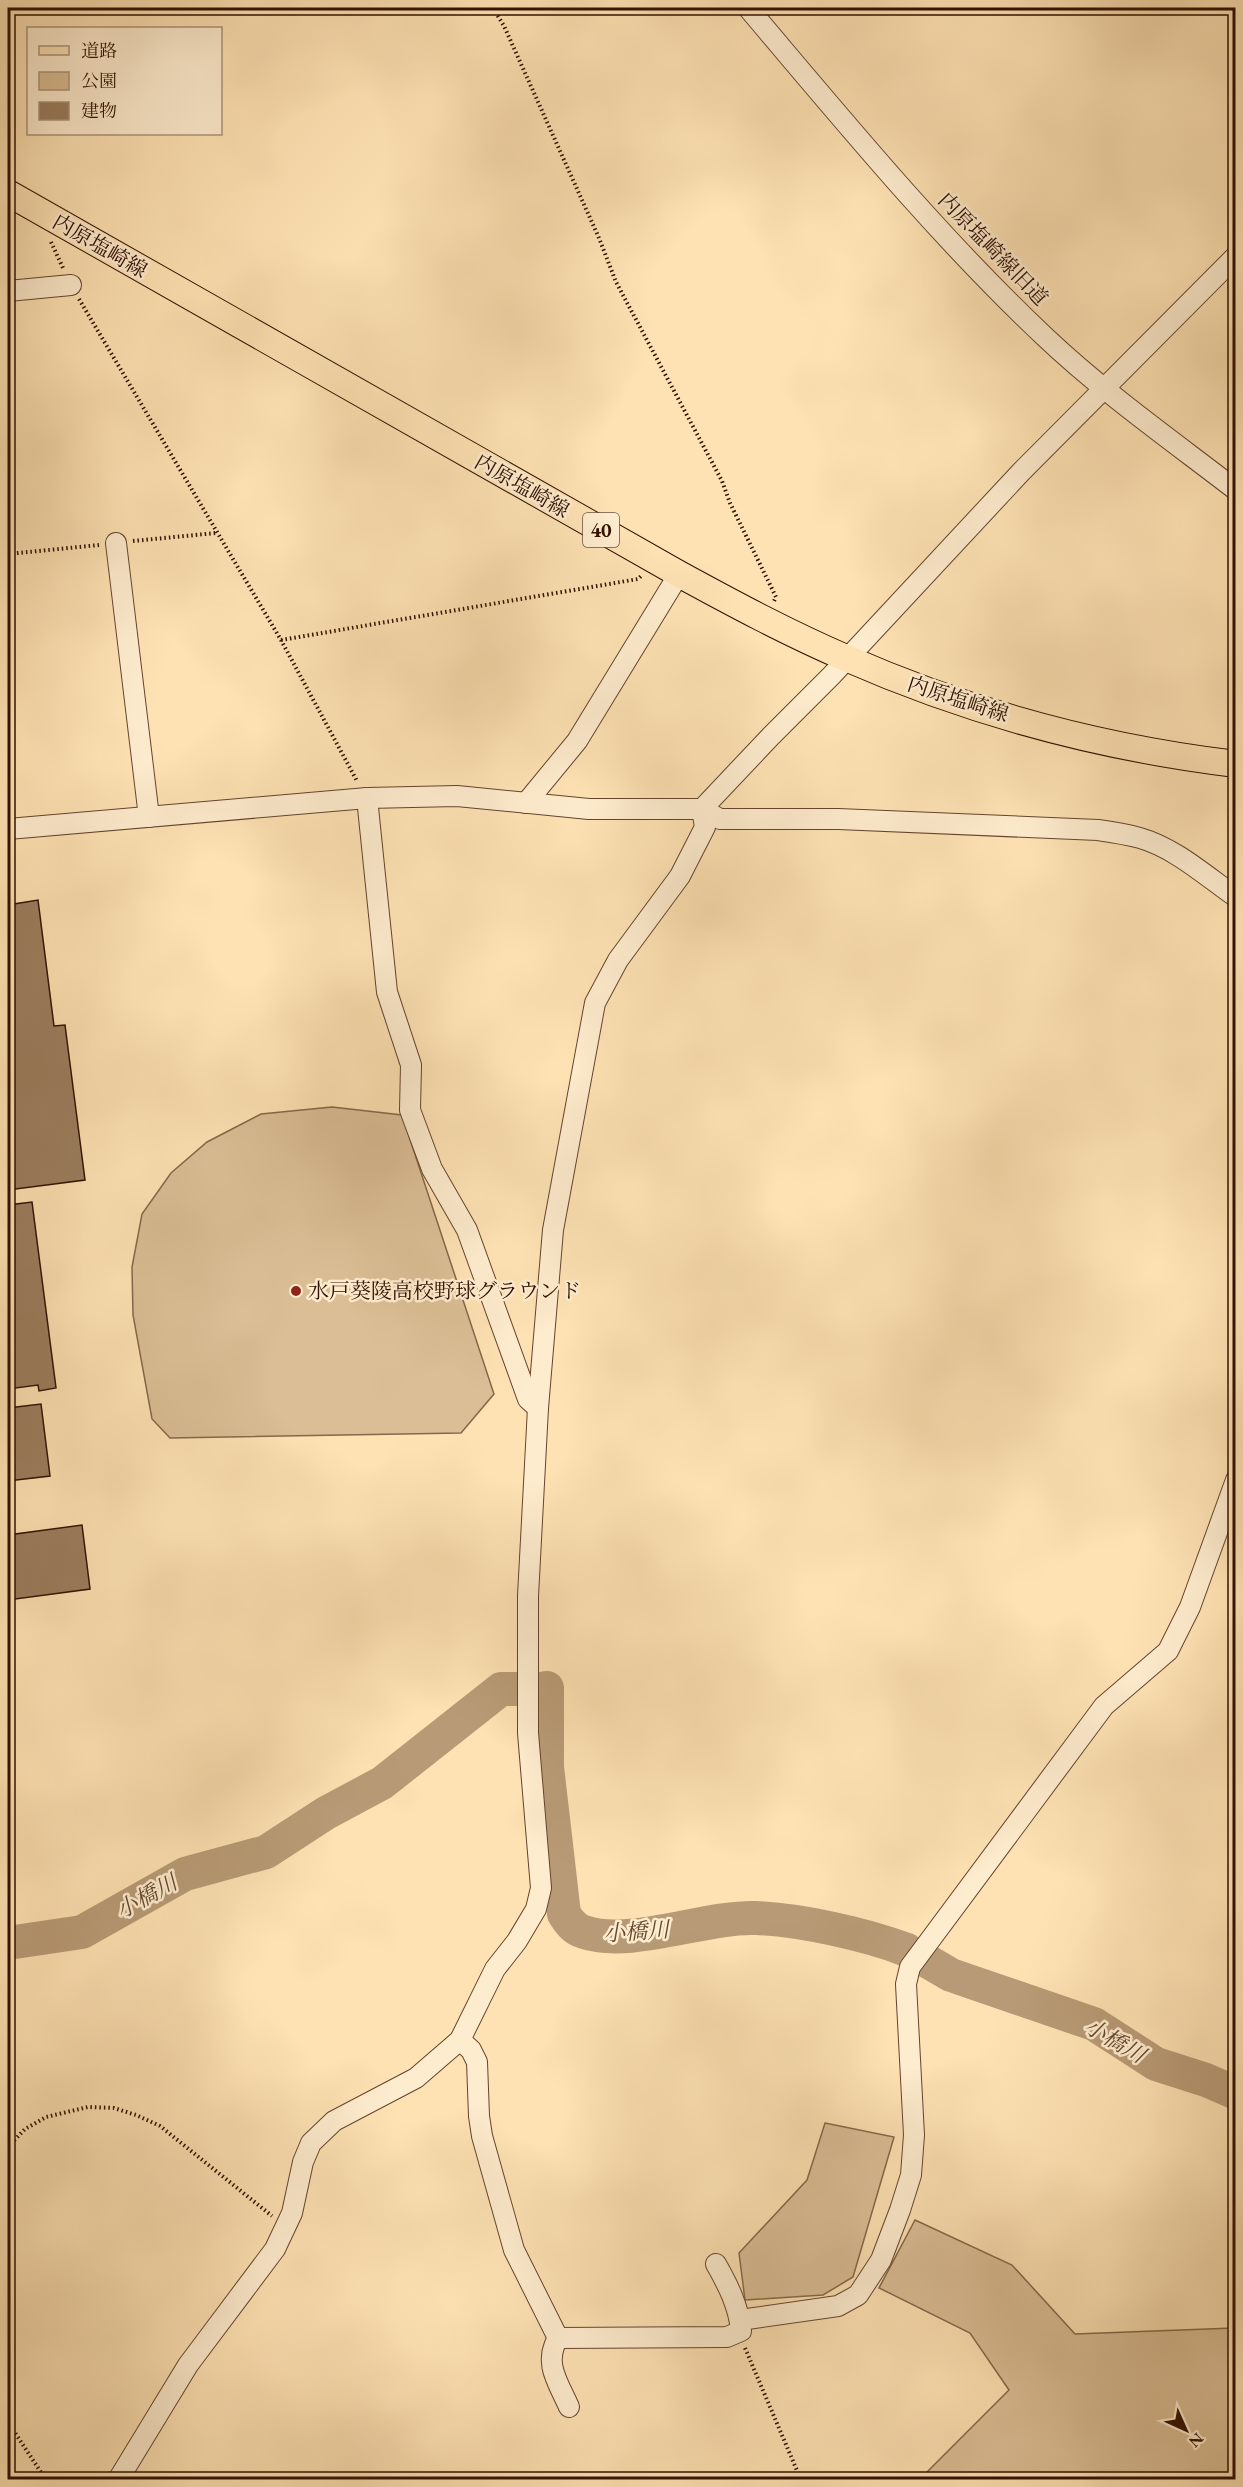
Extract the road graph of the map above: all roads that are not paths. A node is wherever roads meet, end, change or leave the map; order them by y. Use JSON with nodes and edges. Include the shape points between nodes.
{"nodes":[{"id":1,"x":748,"y":8,"type":"edge"},
{"id":2,"x":8,"y":193,"type":"edge"},
{"id":3,"x":1236,"y":256,"type":"edge"},
{"id":4,"x":71,"y":285,"type":"road end"},
{"id":5,"x":8,"y":291,"type":"edge"},
{"id":6,"x":1104,"y":387,"type":"junction"},
{"id":7,"x":1236,"y":490,"type":"edge"},
{"id":8,"x":116,"y":543,"type":"dead end"},
{"id":9,"x":679,"y":574,"type":"junction"},
{"id":10,"x":847,"y":659,"type":"junction"},
{"id":11,"x":1236,"y":764,"type":"edge"},
{"id":12,"x":367,"y":798,"type":"junction"},
{"id":13,"x":526,"y":803,"type":"junction"},
{"id":14,"x":702,"y":809,"type":"junction"},
{"id":15,"x":149,"y":817,"type":"junction"},
{"id":16,"x":8,"y":829,"type":"edge"},
{"id":17,"x":1236,"y":897,"type":"edge"},
{"id":18,"x":538,"y":1408,"type":"junction"},
{"id":19,"x":1234,"y":1487,"type":"edge"},
{"id":20,"x":460,"y":2040,"type":"junction"},
{"id":21,"x":716,"y":2264,"type":"dead end"},
{"id":22,"x":740,"y":2326,"type":"junction"},
{"id":23,"x":558,"y":2338,"type":"junction"},
{"id":24,"x":569,"y":2407,"type":"dead end"},
{"id":25,"x":118,"y":2480,"type":"edge"}],
"edges":[{"from":1,"to":6,"type":"street","name":"内原塩崎線旧道","via":[[991,285]]},
{"from":2,"to":9,"type":"main road","name":"内原塩崎線","number":"40"},
{"from":3,"to":6,"type":"street"},
{"from":4,"to":5,"type":"street"},
{"from":6,"to":7,"type":"street","name":"内原塩崎線旧道"},
{"from":6,"to":10,"type":"street"},
{"from":8,"to":15,"type":"street"},
{"from":9,"to":10,"type":"main road","name":"内原塩崎線","number":"40","via":[[765,621]]},
{"from":9,"to":13,"type":"street","via":[[576,741]]},
{"from":10,"to":11,"type":"main road","name":"内原塩崎線","number":"40","via":[[1004,715],[1125,746]]},
{"from":10,"to":14,"type":"street"},
{"from":12,"to":13,"type":"street","via":[[457,796]]},
{"from":12,"to":15,"type":"street"},
{"from":12,"to":18,"type":"street","via":[[387,992],[411,1065],[410,1110],[432,1169],[467,1230],[528,1399]]},
{"from":13,"to":14,"type":"street","via":[[589,809]]},
{"from":14,"to":17,"type":"street","via":[[720,819],[838,819],[1121,833],[1173,853]]},
{"from":14,"to":18,"type":"street","via":[[705,827],[680,876],[618,960],[595,1003],[553,1230]]},
{"from":15,"to":16,"type":"street"},
{"from":18,"to":20,"type":"street","via":[[528,1596],[528,1733],[542,1888],[536,1909],[495,1969]]},
{"from":19,"to":22,"type":"street","via":[[1190,1607],[1168,1651],[1104,1707],[910,1967],[906,1984],[914,2135],[911,2175],[881,2260],[858,2295],[838,2306]]},
{"from":20,"to":23,"type":"street","via":[[477,2062],[478,2116],[514,2250]]},
{"from":20,"to":25,"type":"street","via":[[416,2078],[334,2121],[311,2143],[292,2213],[275,2249],[188,2365]]},
{"from":21,"to":22,"type":"street","via":[[732,2295]]},
{"from":22,"to":23,"type":"street","via":[[727,2337]]},
{"from":23,"to":24,"type":"street","via":[[550,2355],[551,2365]]}]}
